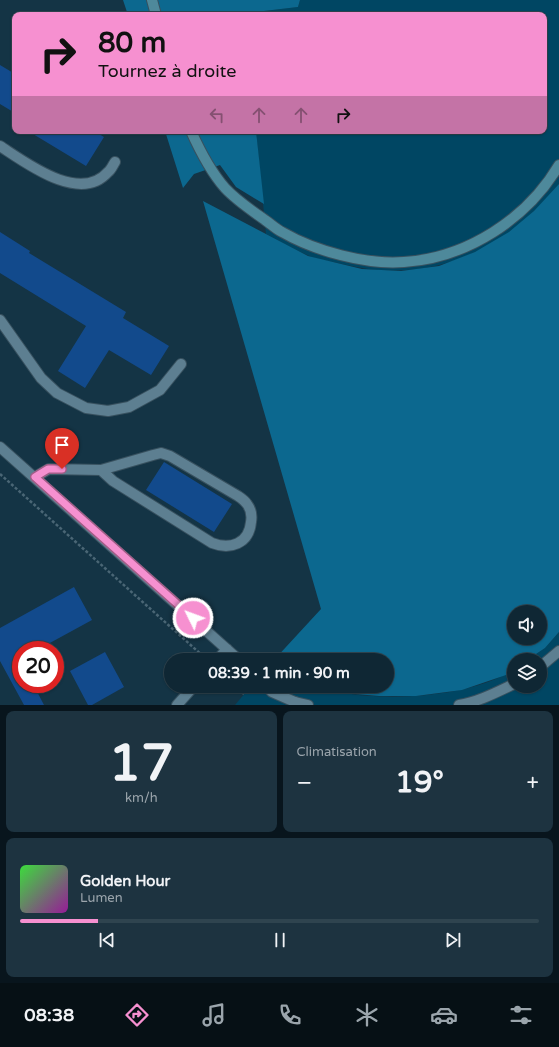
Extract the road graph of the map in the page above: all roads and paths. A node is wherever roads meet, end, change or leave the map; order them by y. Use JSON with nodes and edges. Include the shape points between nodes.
{"nodes":[{"id":1,"x":152,"y":0,"type":"edge"},
{"id":2,"x":155,"y":12,"type":"edge"},
{"id":3,"x":192,"y":134,"type":"edge"},
{"id":4,"x":0,"y":146,"type":"edge"},
{"id":5,"x":115,"y":162,"type":"dead end"},
{"id":6,"x":559,"y":165,"type":"edge"},
{"id":7,"x":0,"y":320,"type":"edge"},
{"id":8,"x":181,"y":364,"type":"dead end"},
{"id":9,"x":0,"y":447,"type":"edge"},
{"id":10,"x":101,"y":470,"type":"junction"},
{"id":11,"x":0,"y":474,"type":"edge"},
{"id":12,"x":35,"y":477,"type":"junction"},
{"id":13,"x":227,"y":649,"type":"junction"},
{"id":14,"x":559,"y":651,"type":"edge"},
{"id":15,"x":199,"y":653,"type":"edge"},
{"id":16,"x":223,"y":653,"type":"edge"},
{"id":17,"x":231,"y":653,"type":"edge"},
{"id":18,"x":547,"y":661,"type":"edge"},
{"id":19,"x":507,"y":688,"type":"edge"},
{"id":20,"x":188,"y":693,"type":"edge"},
{"id":21,"x":274,"y":693,"type":"edge"},
{"id":22,"x":294,"y":704,"type":"edge"},
{"id":23,"x":177,"y":705,"type":"edge"},
{"id":24,"x":308,"y":705,"type":"edge"},
{"id":25,"x":460,"y":705,"type":"edge"}],
"edges":[{"from":1,"to":2,"type":"main road"},
{"from":3,"to":6,"type":"main road","via":[[206,162],[225,188],[249,208],[282,232],[319,249],[364,260],[404,262],[440,256],[474,243],[504,226],[530,204]]},
{"from":4,"to":5,"type":"street","via":[[28,164],[71,184],[90,183],[100,179]]},
{"from":7,"to":8,"type":"street","via":[[42,378],[57,393],[86,408],[108,411],[129,407],[160,390]]},
{"from":9,"to":12,"type":"street"},
{"from":10,"to":10,"type":"street","via":[[113,481],[219,546],[232,546],[244,539],[248,532],[252,516],[247,503],[170,456],[161,453]]},
{"from":10,"to":12,"type":"street","via":[[48,469]]},
{"from":11,"to":15,"type":"path"},
{"from":12,"to":13,"type":"street"},
{"from":13,"to":16,"type":"street"},
{"from":13,"to":17,"type":"street"},
{"from":14,"to":18,"type":"street"},
{"from":19,"to":25,"type":"street"},
{"from":20,"to":23,"type":"street"},
{"from":21,"to":22,"type":"street"},
{"from":22,"to":24,"type":"street"}]}
